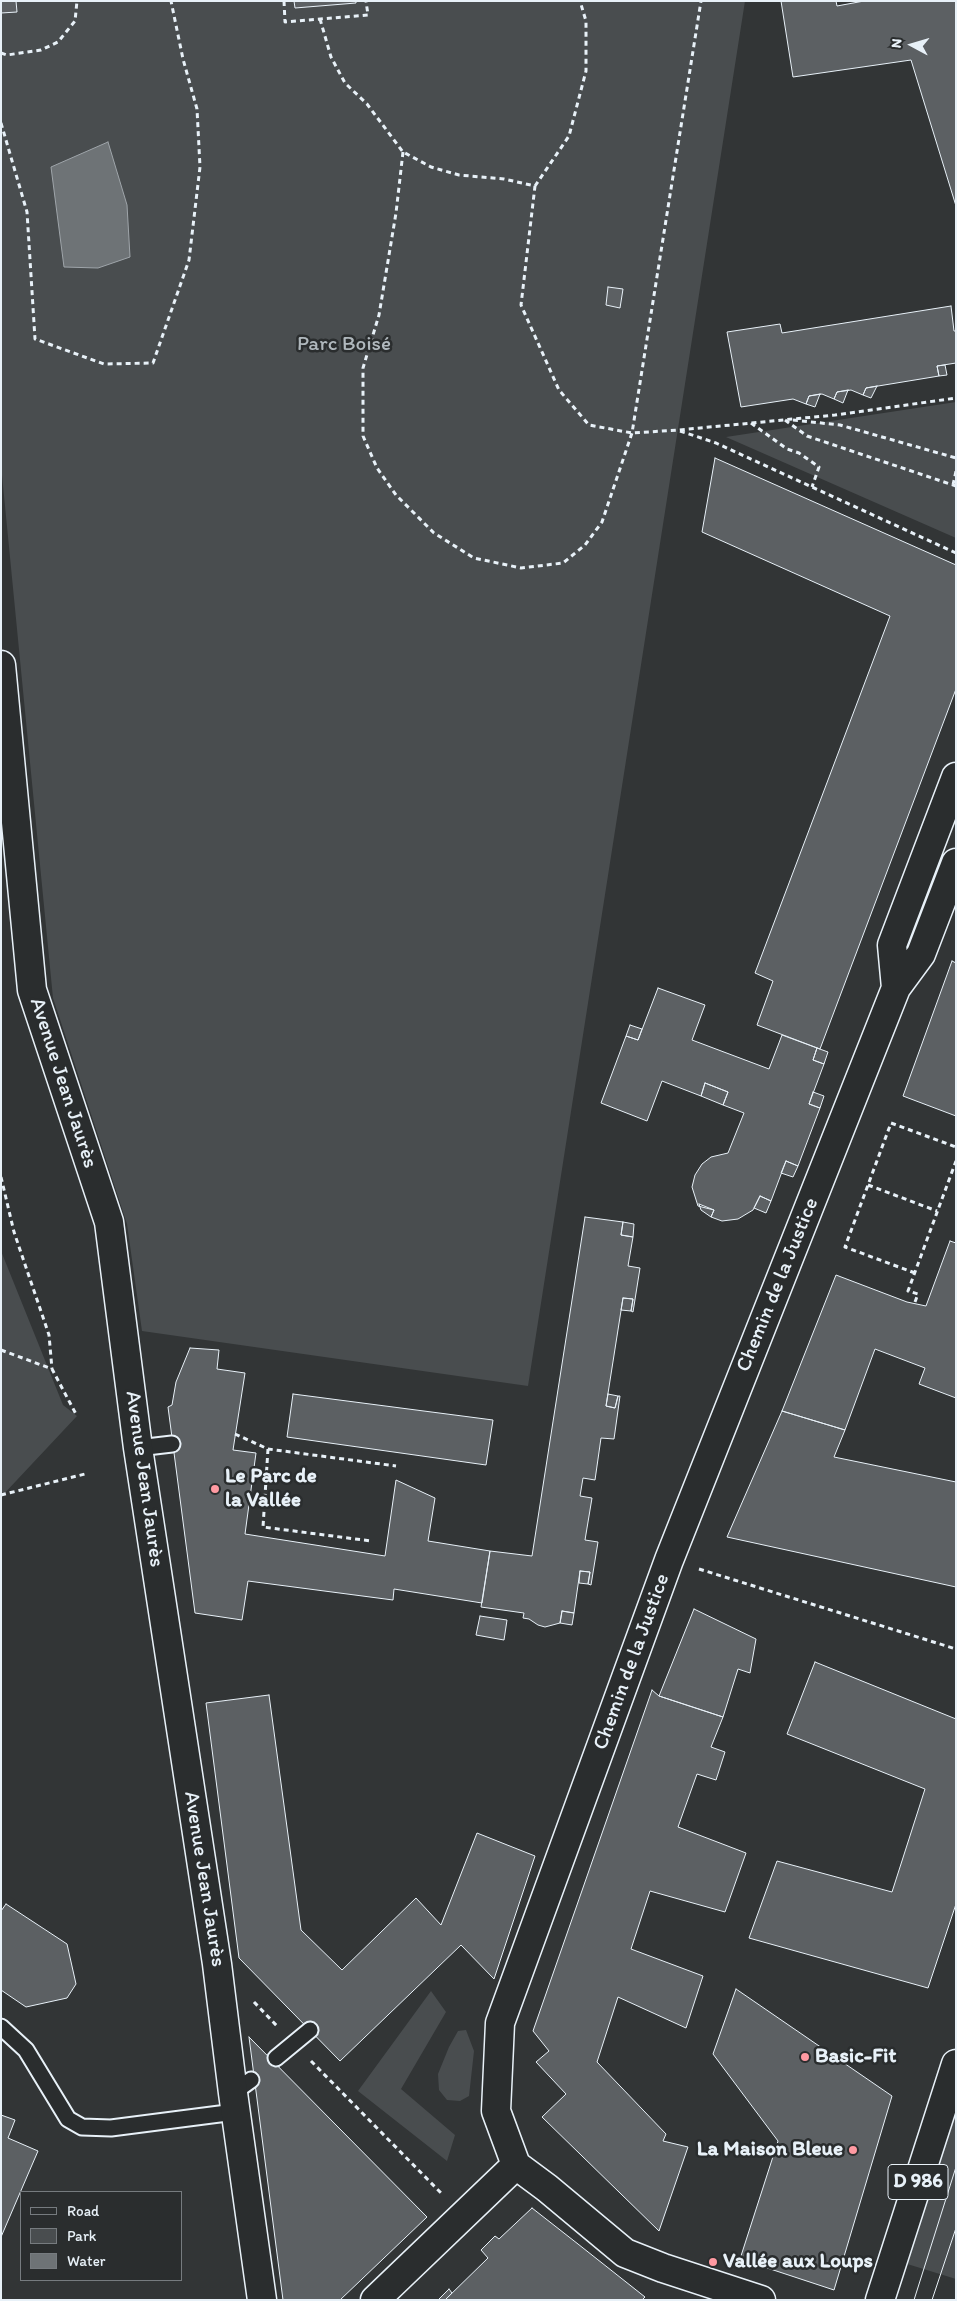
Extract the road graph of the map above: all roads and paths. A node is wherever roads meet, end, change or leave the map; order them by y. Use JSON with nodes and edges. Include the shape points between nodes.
{"nodes":[{"id":1,"x":77,"y":1,"type":"edge"},
{"id":2,"x":171,"y":1,"type":"edge"},
{"id":3,"x":284,"y":1,"type":"edge"},
{"id":4,"x":366,"y":1,"type":"edge"},
{"id":5,"x":580,"y":1,"type":"edge"},
{"id":6,"x":701,"y":1,"type":"edge"},
{"id":7,"x":320,"y":19,"type":"junction"},
{"id":8,"x":1,"y":53,"type":"edge"},
{"id":9,"x":1,"y":123,"type":"edge"},
{"id":10,"x":403,"y":152,"type":"junction"},
{"id":11,"x":535,"y":186,"type":"junction"},
{"id":12,"x":956,"y":398,"type":"edge"},
{"id":13,"x":784,"y":419,"type":"junction"},
{"id":14,"x":751,"y":423,"type":"junction"},
{"id":15,"x":679,"y":430,"type":"junction"},
{"id":16,"x":632,"y":433,"type":"junction"},
{"id":17,"x":956,"y":458,"type":"edge"},
{"id":18,"x":956,"y":471,"type":"edge"},
{"id":19,"x":955,"y":485,"type":"edge"},
{"id":20,"x":812,"y":486,"type":"junction"},
{"id":21,"x":956,"y":553,"type":"edge"},
{"id":22,"x":1,"y":665,"type":"edge"},
{"id":23,"x":956,"y":777,"type":"edge"},
{"id":24,"x":946,"y":831,"type":"edge"},
{"id":25,"x":956,"y":863,"type":"edge"},
{"id":26,"x":896,"y":988,"type":"junction"},
{"id":27,"x":956,"y":1147,"type":"edge"},
{"id":28,"x":956,"y":1161,"type":"edge"},
{"id":29,"x":1,"y":1176,"type":"edge"},
{"id":30,"x":868,"y":1185,"type":"junction"},
{"id":31,"x":937,"y":1211,"type":"junction"},
{"id":32,"x":915,"y":1273,"type":"junction"},
{"id":33,"x":915,"y":1302,"type":"dead end"},
{"id":34,"x":1,"y":1350,"type":"edge"},
{"id":35,"x":52,"y":1369,"type":"junction"},
{"id":36,"x":77,"y":1416,"type":"dead end"},
{"id":37,"x":235,"y":1434,"type":"dead end"},
{"id":38,"x":137,"y":1437,"type":"junction"},
{"id":39,"x":172,"y":1444,"type":"dead end"},
{"id":40,"x":268,"y":1449,"type":"junction"},
{"id":41,"x":396,"y":1466,"type":"dead end"},
{"id":42,"x":85,"y":1474,"type":"dead end"},
{"id":43,"x":1,"y":1495,"type":"edge"},
{"id":44,"x":372,"y":1541,"type":"dead end"},
{"id":45,"x":714,"y":1574,"type":"dead end"},
{"id":46,"x":956,"y":1650,"type":"edge"},
{"id":47,"x":217,"y":1964,"type":"junction"},
{"id":48,"x":1,"y":2027,"type":"edge"},
{"id":49,"x":310,"y":2030,"type":"dead end"},
{"id":50,"x":294,"y":2043,"type":"junction"},
{"id":51,"x":276,"y":2058,"type":"dead end"},
{"id":52,"x":956,"y":2064,"type":"edge"},
{"id":53,"x":240,"y":2095,"type":"junction"},
{"id":54,"x":516,"y":2165,"type":"junction"},
{"id":55,"x":463,"y":2216,"type":"junction"},
{"id":56,"x":262,"y":2300,"type":"edge"},
{"id":57,"x":375,"y":2300,"type":"edge"},
{"id":58,"x":761,"y":2300,"type":"edge"},
{"id":59,"x":880,"y":2300,"type":"edge"}],
"edges":[{"from":1,"to":8,"type":"path","via":[[74,21],[58,42],[41,50]]},
{"from":2,"to":9,"type":"path","via":[[197,109],[200,167],[189,260],[153,363],[104,364],[35,339],[27,212]]},
{"from":3,"to":7,"type":"path","via":[[285,22]]},
{"from":4,"to":7,"type":"path","via":[[368,15]]},
{"from":5,"to":11,"type":"path","via":[[586,21],[586,71],[569,136]]},
{"from":6,"to":16,"type":"path"},
{"from":7,"to":10,"type":"path","via":[[331,57],[345,83],[367,104]]},
{"from":10,"to":11,"type":"path","via":[[431,167],[459,175]]},
{"from":10,"to":16,"type":"path","via":[[379,315],[363,368],[363,436],[377,468],[396,495],[434,533],[474,558],[522,568],[563,563],[585,545],[602,522]]},
{"from":11,"to":16,"type":"path","via":[[521,305],[559,390],[589,425]]},
{"from":12,"to":13,"type":"path","via":[[874,411]]},
{"from":13,"to":14,"type":"path"},
{"from":13,"to":17,"type":"path","via":[[840,425]]},
{"from":13,"to":19,"type":"path","via":[[807,436]]},
{"from":14,"to":15,"type":"path"},
{"from":14,"to":20,"type":"path","via":[[819,467]]},
{"from":15,"to":16,"type":"path"},
{"from":15,"to":20,"type":"path"},
{"from":18,"to":19,"type":"path"},
{"from":20,"to":21,"type":"path"},
{"from":22,"to":38,"type":"street","name":"Avenue Jean Jaurès","via":[[32,990],[109,1222]]},
{"from":23,"to":24,"type":"street","name":"Chemin de la Justice"},
{"from":24,"to":26,"type":"street","name":"Chemin de la Justice","via":[[892,945]]},
{"from":25,"to":26,"type":"street","name":"Chemin de la Justice","via":[[921,954]]},
{"from":26,"to":54,"type":"street","name":"Chemin de la Justice","via":[[668,1560],[500,2023],[496,2111]]},
{"from":27,"to":30,"type":"path","via":[[891,1124]]},
{"from":28,"to":31,"type":"path"},
{"from":29,"to":35,"type":"path","via":[[14,1232],[49,1335]]},
{"from":30,"to":31,"type":"path"},
{"from":30,"to":32,"type":"path","via":[[845,1247]]},
{"from":31,"to":32,"type":"path"},
{"from":32,"to":33,"type":"path","via":[[908,1291],[918,1294]]},
{"from":34,"to":35,"type":"path"},
{"from":35,"to":36,"type":"path"},
{"from":37,"to":40,"type":"path"},
{"from":38,"to":39,"type":"lane"},
{"from":38,"to":47,"type":"street","name":"Avenue Jean Jaurès"},
{"from":40,"to":41,"type":"path"},
{"from":40,"to":44,"type":"path","via":[[263,1527]]},
{"from":42,"to":43,"type":"path"},
{"from":45,"to":46,"type":"path"},
{"from":47,"to":50,"type":"path"},
{"from":47,"to":53,"type":"street","name":"Avenue Jean Jaurès"},
{"from":48,"to":53,"type":"lane","via":[[26,2050],[68,2119],[82,2127],[111,2128]]},
{"from":49,"to":50,"type":"lane"},
{"from":50,"to":51,"type":"lane"},
{"from":50,"to":55,"type":"path"},
{"from":52,"to":59,"type":"street","number":"D 986"},
{"from":53,"to":56,"type":"street","name":"Avenue Jean Jaurès"},
{"from":54,"to":55,"type":"street"},
{"from":54,"to":58,"type":"street","via":[[625,2253]]},
{"from":55,"to":57,"type":"street"}]}
